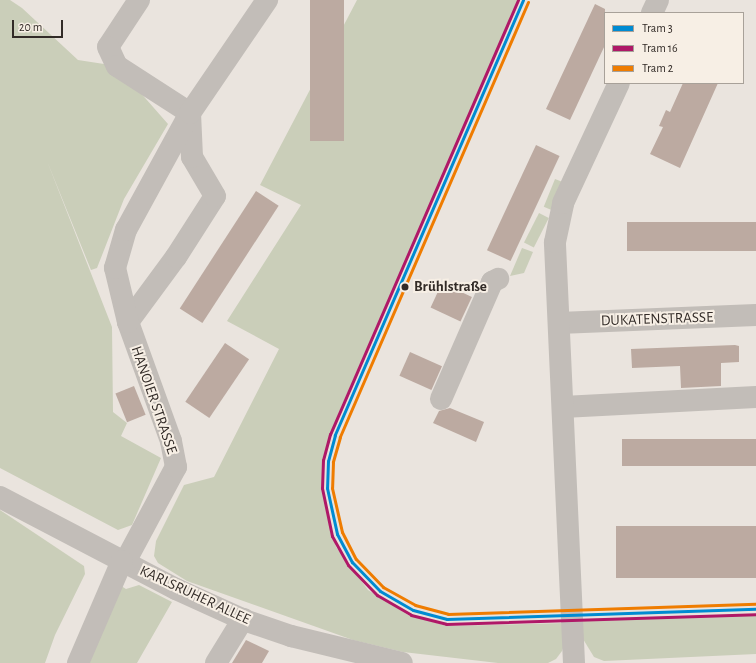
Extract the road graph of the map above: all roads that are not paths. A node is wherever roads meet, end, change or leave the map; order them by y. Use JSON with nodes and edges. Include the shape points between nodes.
{"nodes":[{"id":1,"x":139,"y":0,"type":"edge"},
{"id":2,"x":267,"y":0,"type":"edge"},
{"id":3,"x":658,"y":0,"type":"edge"},
{"id":4,"x":652,"y":12,"type":"edge"},
{"id":5,"x":619,"y":84,"type":"edge"},
{"id":6,"x":190,"y":113,"type":"junction"},
{"id":7,"x":498,"y":279,"type":"dead end"},
{"id":8,"x":756,"y":315,"type":"edge"},
{"id":9,"x":128,"y":322,"type":"junction"},
{"id":10,"x":559,"y":323,"type":"junction"},
{"id":11,"x":756,"y":397,"type":"edge"},
{"id":12,"x":441,"y":399,"type":"dead end"},
{"id":13,"x":563,"y":407,"type":"junction"},
{"id":14,"x":0,"y":497,"type":"edge"},
{"id":15,"x":124,"y":561,"type":"junction"},
{"id":16,"x":244,"y":620,"type":"junction"},
{"id":17,"x":395,"y":662,"type":"edge"},
{"id":18,"x":78,"y":663,"type":"edge"},
{"id":19,"x":216,"y":663,"type":"edge"},
{"id":20,"x":574,"y":663,"type":"edge"}],
"edges":[{"from":1,"to":6,"type":"street","via":[[108,47],[117,66]]},
{"from":2,"to":6,"type":"street","name":"HANOIER STRASSE"},
{"from":3,"to":4,"type":"street"},
{"from":5,"to":10,"type":"street","via":[[563,203],[555,242]]},
{"from":6,"to":9,"type":"street","name":"HANOIER STRASSE","via":[[126,230],[115,268]]},
{"from":6,"to":9,"type":"street","via":[[192,157],[215,196],[176,257]]},
{"from":7,"to":12,"type":"street","via":[[492,282]]},
{"from":8,"to":10,"type":"street","name":"DUKATENSTRASSE"},
{"from":9,"to":15,"type":"street","name":"HANOIER STRASSE","via":[[171,442],[176,467]]},
{"from":10,"to":13,"type":"street"},
{"from":11,"to":13,"type":"street"},
{"from":13,"to":20,"type":"street"},
{"from":14,"to":15,"type":"street","name":"KARLSRUHER ALLEE"},
{"from":15,"to":16,"type":"street","name":"KARLSRUHER ALLEE"},
{"from":15,"to":18,"type":"street","name":"HANOIER STRASSE"},
{"from":16,"to":17,"type":"street","name":"KARLSRUHER ALLEE","via":[[292,636]]},
{"from":16,"to":19,"type":"street"}]}
